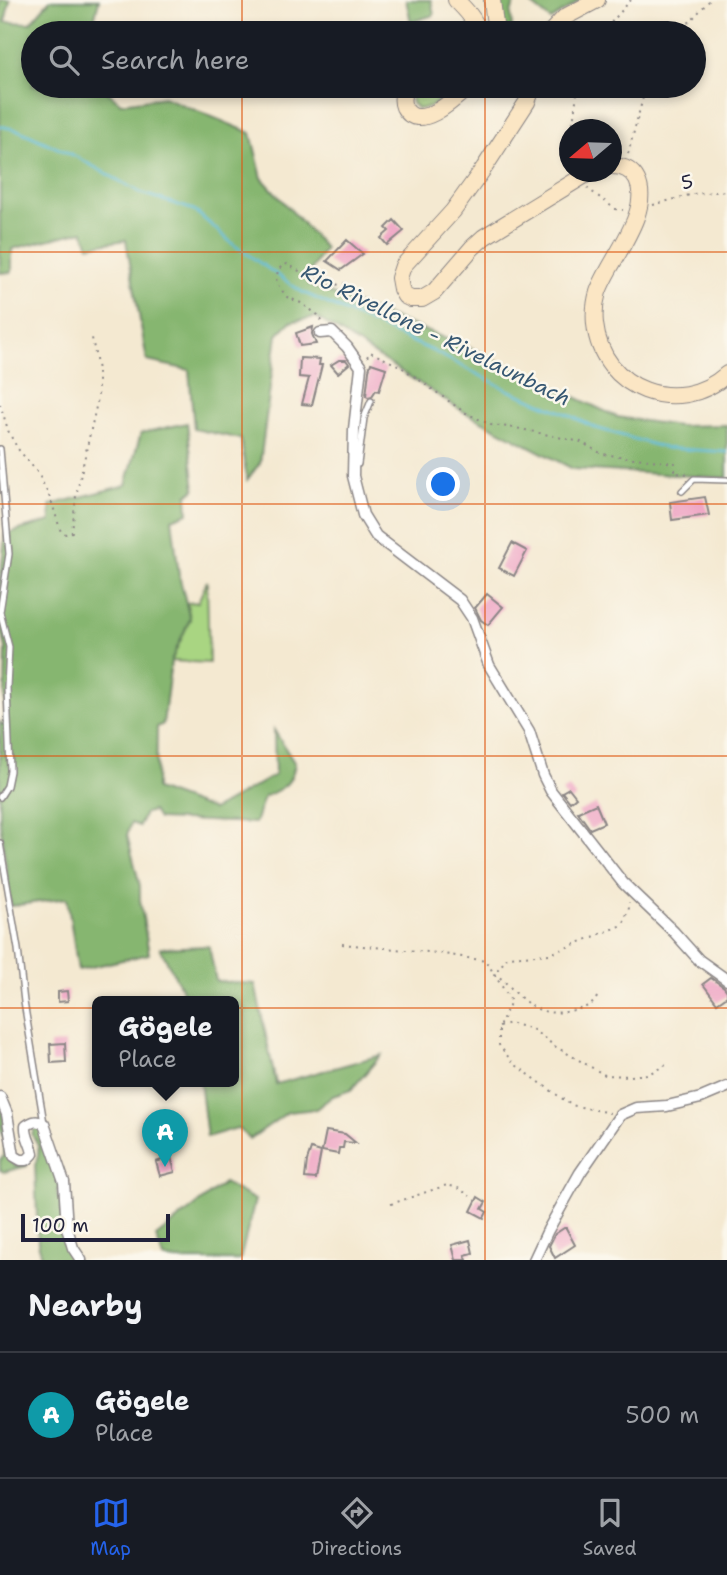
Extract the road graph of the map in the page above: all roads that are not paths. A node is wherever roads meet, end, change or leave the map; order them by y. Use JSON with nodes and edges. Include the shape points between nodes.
{"nodes":[{"id":1,"x":456,"y":0,"type":"edge"},
{"id":2,"x":492,"y":0,"type":"edge"},
{"id":3,"x":597,"y":0,"type":"edge"},
{"id":4,"x":473,"y":21,"type":"edge"},
{"id":5,"x":495,"y":21,"type":"edge"},
{"id":6,"x":562,"y":21,"type":"edge"},
{"id":7,"x":402,"y":98,"type":"edge"},
{"id":8,"x":455,"y":98,"type":"edge"},
{"id":9,"x":528,"y":98,"type":"edge"},
{"id":10,"x":622,"y":167,"type":"edge"},
{"id":11,"x":573,"y":182,"type":"edge"},
{"id":12,"x":320,"y":333,"type":"dead end"},
{"id":13,"x":727,"y":374,"type":"edge"},
{"id":14,"x":372,"y":401,"type":"dead end"},
{"id":15,"x":0,"y":449,"type":"edge"},
{"id":16,"x":353,"y":476,"type":"junction"},
{"id":17,"x":727,"y":480,"type":"edge"},
{"id":18,"x":682,"y":491,"type":"dead end"},
{"id":19,"x":0,"y":797,"type":"edge"},
{"id":20,"x":0,"y":843,"type":"edge"},
{"id":21,"x":727,"y":980,"type":"edge"},
{"id":22,"x":727,"y":1087,"type":"edge"},
{"id":23,"x":0,"y":1097,"type":"edge"},
{"id":24,"x":44,"y":1124,"type":"junction"},
{"id":25,"x":81,"y":1260,"type":"edge"},
{"id":26,"x":534,"y":1260,"type":"edge"}],
"edges":[{"from":1,"to":4,"type":"main road"},
{"from":2,"to":5,"type":"main road"},
{"from":3,"to":6,"type":"main road"},
{"from":7,"to":8,"type":"main road","via":[[410,114],[427,117]]},
{"from":9,"to":11,"type":"main road","via":[[453,211],[403,266],[399,278],[405,296],[422,299],[434,292],[484,237]]},
{"from":10,"to":13,"type":"main road","via":[[636,176],[641,201],[598,291],[595,324],[604,356],[628,381],[658,394],[698,392]]},
{"from":12,"to":16,"type":"street","via":[[332,332],[361,368]]},
{"from":14,"to":16,"type":"lane","via":[[364,418]]},
{"from":15,"to":19,"type":"lane","via":[[9,554],[0,611],[9,647],[9,771]]},
{"from":16,"to":21,"type":"street","via":[[363,515],[376,536],[460,600],[472,618],[489,665],[529,731],[551,791],[630,889],[699,960]]},
{"from":17,"to":18,"type":"lane","via":[[694,478]]},
{"from":20,"to":24,"type":"lane"},
{"from":22,"to":26,"type":"street","via":[[701,1098],[636,1108],[620,1115],[580,1173]]},
{"from":23,"to":24,"type":"street","via":[[15,1156],[21,1160],[33,1154],[26,1126],[38,1121]]},
{"from":24,"to":25,"type":"street","via":[[65,1182],[67,1228]]}]}
